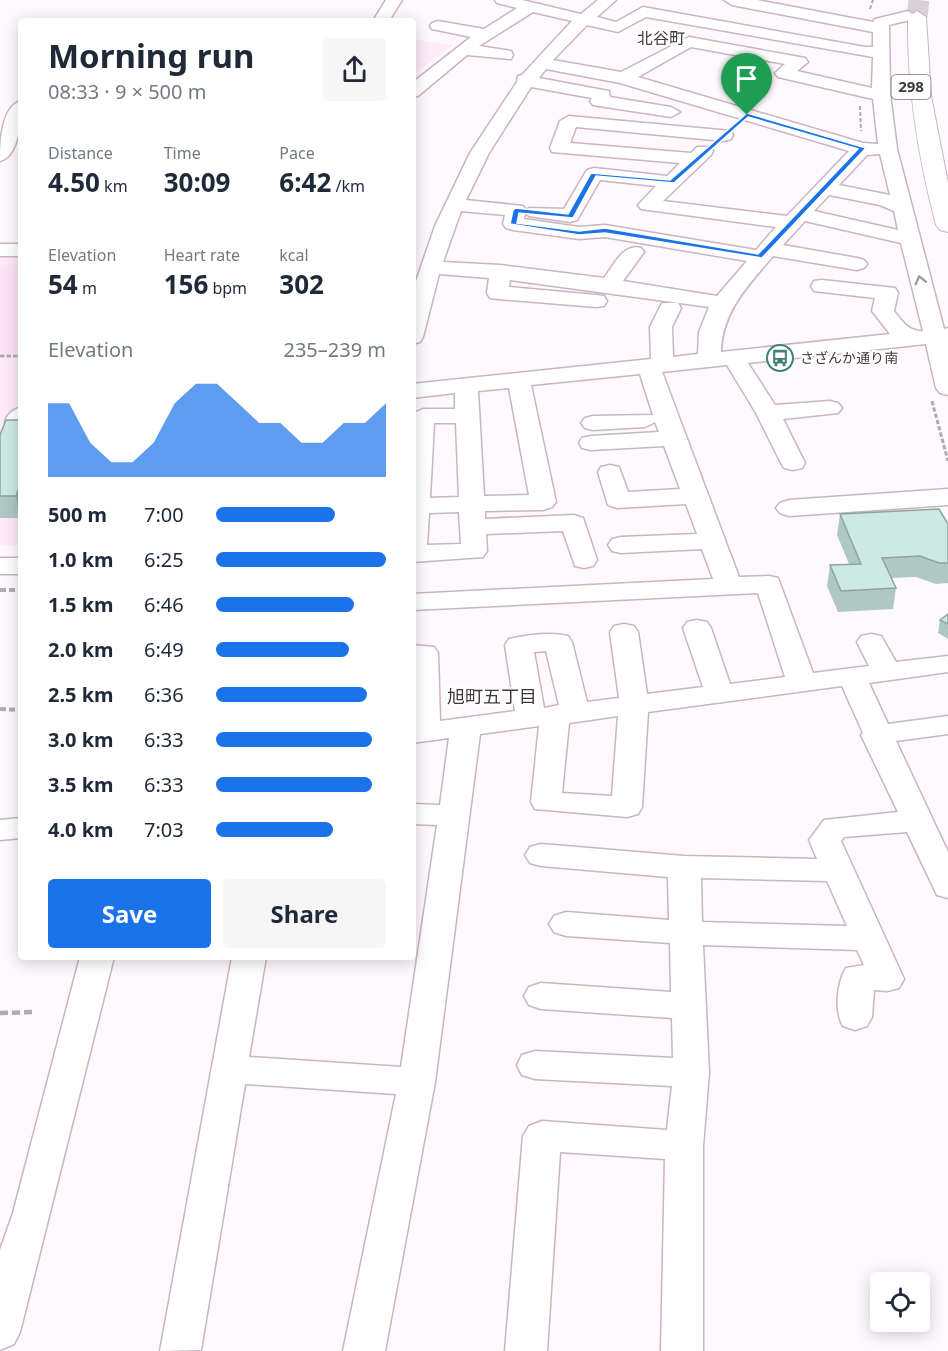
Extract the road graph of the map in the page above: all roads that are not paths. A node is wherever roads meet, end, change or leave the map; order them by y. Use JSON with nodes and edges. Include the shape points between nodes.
{"nodes":[{"id":1,"x":394,"y":0,"type":"edge"},
{"id":2,"x":503,"y":0,"type":"edge"},
{"id":3,"x":732,"y":0,"type":"edge"},
{"id":4,"x":605,"y":2,"type":"edge"},
{"id":5,"x":530,"y":7,"type":"junction"},
{"id":6,"x":916,"y":8,"type":"edge"},
{"id":7,"x":643,"y":12,"type":"junction"},
{"id":8,"x":383,"y":18,"type":"edge"},
{"id":9,"x":582,"y":20,"type":"junction"},
{"id":10,"x":881,"y":29,"type":"junction"},
{"id":11,"x":438,"y":34,"type":"dead end"},
{"id":12,"x":485,"y":34,"type":"junction"},
{"id":13,"x":463,"y":49,"type":"junction"},
{"id":14,"x":881,"y":52,"type":"junction"},
{"id":15,"x":505,"y":55,"type":"dead end"},
{"id":16,"x":548,"y":56,"type":"junction"},
{"id":17,"x":601,"y":58,"type":"dead end"},
{"id":18,"x":623,"y":78,"type":"junction"},
{"id":19,"x":524,"y":80,"type":"junction"},
{"id":20,"x":416,"y":89,"type":"edge"},
{"id":21,"x":881,"y":94,"type":"junction"},
{"id":22,"x":0,"y":99,"type":"edge"},
{"id":23,"x":18,"y":103,"type":"edge"},
{"id":24,"x":18,"y":111,"type":"edge"},
{"id":25,"x":671,"y":112,"type":"dead end"},
{"id":26,"x":747,"y":115,"type":"junction"},
{"id":27,"x":724,"y":135,"type":"junction"},
{"id":28,"x":862,"y":148,"type":"junction"},
{"id":29,"x":888,"y":149,"type":"junction"},
{"id":30,"x":0,"y":155,"type":"edge"},
{"id":31,"x":696,"y":159,"type":"junction"},
{"id":32,"x":940,"y":174,"type":"edge"},
{"id":33,"x":672,"y":182,"type":"junction"},
{"id":34,"x":825,"y":188,"type":"junction"},
{"id":35,"x":455,"y":205,"type":"junction"},
{"id":36,"x":903,"y":208,"type":"junction"},
{"id":37,"x":516,"y":210,"type":"junction"},
{"id":38,"x":796,"y":218,"type":"junction"},
{"id":39,"x":948,"y":225,"type":"edge"},
{"id":40,"x":910,"y":237,"type":"junction"},
{"id":41,"x":0,"y":250,"type":"edge"},
{"id":42,"x":18,"y":250,"type":"edge"},
{"id":43,"x":634,"y":252,"type":"dead end"},
{"id":44,"x":763,"y":253,"type":"junction"},
{"id":45,"x":434,"y":258,"type":"junction"},
{"id":46,"x":857,"y":264,"type":"dead end"},
{"id":47,"x":500,"y":271,"type":"junction"},
{"id":48,"x":549,"y":277,"type":"junction"},
{"id":49,"x":822,"y":286,"type":"dead end"},
{"id":50,"x":604,"y":293,"type":"junction"},
{"id":51,"x":722,"y":303,"type":"junction"},
{"id":52,"x":670,"y":308,"type":"dead end"},
{"id":53,"x":416,"y":323,"type":"edge"},
{"id":54,"x":932,"y":337,"type":"edge"},
{"id":55,"x":733,"y":357,"type":"junction"},
{"id":56,"x":709,"y":360,"type":"junction"},
{"id":57,"x":656,"y":365,"type":"junction"},
{"id":58,"x":519,"y":381,"type":"junction"},
{"id":59,"x":466,"y":386,"type":"junction"},
{"id":60,"x":948,"y":388,"type":"edge"},
{"id":61,"x":416,"y":391,"type":"edge"},
{"id":62,"x":830,"y":408,"type":"dead end"},
{"id":63,"x":0,"y":411,"type":"edge"},
{"id":64,"x":18,"y":412,"type":"edge"},
{"id":65,"x":768,"y":413,"type":"junction"},
{"id":66,"x":18,"y":415,"type":"edge"},
{"id":67,"x":468,"y":416,"type":"junction"},
{"id":68,"x":669,"y":429,"type":"junction"},
{"id":69,"x":18,"y":430,"type":"edge"},
{"id":70,"x":592,"y":433,"type":"dead end"},
{"id":71,"x":793,"y":463,"type":"dead end"},
{"id":72,"x":610,"y":472,"type":"dead end"},
{"id":73,"x":694,"y":496,"type":"junction"},
{"id":74,"x":948,"y":496,"type":"edge"},
{"id":75,"x":418,"y":506,"type":"junction"},
{"id":76,"x":789,"y":508,"type":"dead end"},
{"id":77,"x":472,"y":516,"type":"junction"},
{"id":78,"x":416,"y":525,"type":"edge"},
{"id":79,"x":711,"y":541,"type":"junction"},
{"id":80,"x":621,"y":545,"type":"dead end"},
{"id":81,"x":416,"y":554,"type":"edge"},
{"id":82,"x":584,"y":560,"type":"dead end"},
{"id":83,"x":0,"y":566,"type":"edge"},
{"id":84,"x":18,"y":566,"type":"edge"},
{"id":85,"x":729,"y":585,"type":"junction"},
{"id":86,"x":416,"y":602,"type":"edge"},
{"id":87,"x":698,"y":628,"type":"dead end"},
{"id":88,"x":624,"y":632,"type":"dead end"},
{"id":89,"x":871,"y":642,"type":"dead end"},
{"id":90,"x":416,"y":653,"type":"edge"},
{"id":91,"x":948,"y":664,"type":"edge"},
{"id":92,"x":886,"y":671,"type":"junction"},
{"id":93,"x":852,"y":677,"type":"junction"},
{"id":94,"x":801,"y":681,"type":"junction"},
{"id":95,"x":718,"y":692,"type":"junction"},
{"id":96,"x":634,"y":703,"type":"junction"},
{"id":97,"x":554,"y":714,"type":"junction"},
{"id":98,"x":466,"y":726,"type":"junction"},
{"id":99,"x":948,"y":726,"type":"edge"},
{"id":100,"x":419,"y":733,"type":"edge"},
{"id":101,"x":876,"y":735,"type":"junction"},
{"id":102,"x":416,"y":814,"type":"edge"},
{"id":103,"x":454,"y":816,"type":"junction"},
{"id":104,"x":918,"y":821,"type":"junction"},
{"id":105,"x":18,"y":828,"type":"edge"},
{"id":106,"x":0,"y":830,"type":"edge"},
{"id":107,"x":541,"y":855,"type":"dead end"},
{"id":108,"x":684,"y":867,"type":"junction"},
{"id":109,"x":840,"y":870,"type":"junction"},
{"id":110,"x":948,"y":886,"type":"edge"},
{"id":111,"x":566,"y":924,"type":"dead end"},
{"id":112,"x":688,"y":933,"type":"junction"},
{"id":113,"x":870,"y":939,"type":"junction"},
{"id":114,"x":97,"y":960,"type":"edge"},
{"id":115,"x":248,"y":960,"type":"edge"},
{"id":116,"x":541,"y":996,"type":"dead end"},
{"id":117,"x":689,"y":1006,"type":"junction"},
{"id":118,"x":855,"y":1017,"type":"dead end"},
{"id":119,"x":535,"y":1065,"type":"dead end"},
{"id":120,"x":229,"y":1069,"type":"junction"},
{"id":121,"x":691,"y":1073,"type":"junction"},
{"id":122,"x":417,"y":1082,"type":"junction"},
{"id":123,"x":684,"y":1146,"type":"junction"},
{"id":124,"x":12,"y":1232,"type":"edge"},
{"id":125,"x":0,"y":1332,"type":"edge"},
{"id":126,"x":179,"y":1351,"type":"edge"},
{"id":127,"x":364,"y":1351,"type":"edge"},
{"id":128,"x":526,"y":1351,"type":"edge"},
{"id":129,"x":682,"y":1351,"type":"edge"}],
"edges":[{"from":1,"to":8,"type":"street"},
{"from":2,"to":5,"type":"street"},
{"from":3,"to":10,"type":"street"},
{"from":4,"to":7,"type":"street"},
{"from":4,"to":9,"type":"street"},
{"from":5,"to":9,"type":"street"},
{"from":5,"to":12,"type":"street"},
{"from":6,"to":10,"type":"street","via":[[881,22]]},
{"from":6,"to":32,"type":"highway","number":"298","via":[[921,104]]},
{"from":7,"to":9,"type":"street","via":[[618,27]]},
{"from":7,"to":14,"type":"street"},
{"from":9,"to":16,"type":"street"},
{"from":10,"to":14,"type":"street"},
{"from":11,"to":12,"type":"street","via":[[456,29]]},
{"from":12,"to":13,"type":"street"},
{"from":13,"to":15,"type":"street"},
{"from":13,"to":20,"type":"street"},
{"from":14,"to":21,"type":"street"},
{"from":16,"to":17,"type":"street"},
{"from":16,"to":18,"type":"street"},
{"from":16,"to":19,"type":"street"},
{"from":18,"to":21,"type":"street","via":[[689,42],[799,62],[784,73]]},
{"from":18,"to":26,"type":"street"},
{"from":19,"to":25,"type":"street","via":[[603,95],[599,101]]},
{"from":19,"to":35,"type":"street","via":[[483,148]]},
{"from":21,"to":29,"type":"street"},
{"from":22,"to":23,"type":"street"},
{"from":24,"to":30,"type":"street"},
{"from":26,"to":27,"type":"street"},
{"from":26,"to":28,"type":"street"},
{"from":27,"to":31,"type":"street"},
{"from":27,"to":31,"type":"street","via":[[569,121],[559,148]]},
{"from":28,"to":29,"type":"street"},
{"from":28,"to":34,"type":"street"},
{"from":29,"to":36,"type":"street"},
{"from":31,"to":33,"type":"street"},
{"from":32,"to":39,"type":"highway","number":"298"},
{"from":33,"to":37,"type":"street","via":[[594,174],[570,216]]},
{"from":33,"to":38,"type":"street","via":[[648,205]]},
{"from":34,"to":36,"type":"street","via":[[886,200]]},
{"from":34,"to":38,"type":"street"},
{"from":35,"to":37,"type":"street"},
{"from":35,"to":45,"type":"street"},
{"from":36,"to":40,"type":"street"},
{"from":37,"to":44,"type":"street","via":[[513,224],[579,233],[605,231]]},
{"from":38,"to":40,"type":"street"},
{"from":38,"to":44,"type":"street"},
{"from":54,"to":40,"type":"street","one_way":true},
{"from":41,"to":42,"type":"street"},
{"from":43,"to":50,"type":"street"},
{"from":44,"to":46,"type":"street"},
{"from":44,"to":51,"type":"street"},
{"from":45,"to":47,"type":"street"},
{"from":45,"to":48,"type":"street","via":[[563,260]]},
{"from":45,"to":53,"type":"street"},
{"from":47,"to":48,"type":"street"},
{"from":47,"to":50,"type":"street","via":[[498,293]]},
{"from":48,"to":50,"type":"street"},
{"from":49,"to":54,"type":"street","via":[[887,293],[883,311],[897,329]]},
{"from":50,"to":51,"type":"street"},
{"from":51,"to":56,"type":"street","via":[[710,332]]},
{"from":52,"to":57,"type":"street","via":[[661,327]]},
{"from":54,"to":55,"type":"street"},
{"from":54,"to":60,"type":"street"},
{"from":55,"to":56,"type":"street"},
{"from":55,"to":65,"type":"street"},
{"from":56,"to":57,"type":"street"},
{"from":57,"to":58,"type":"street"},
{"from":57,"to":68,"type":"street"},
{"from":58,"to":59,"type":"street"},
{"from":58,"to":77,"type":"street","via":[[543,502]]},
{"from":59,"to":61,"type":"street"},
{"from":59,"to":67,"type":"street"},
{"from":62,"to":65,"type":"street"},
{"from":63,"to":64,"type":"street"},
{"from":65,"to":71,"type":"street"},
{"from":66,"to":69,"type":"street","via":[[13,428]]},
{"from":67,"to":75,"type":"street","via":[[423,416]]},
{"from":67,"to":77,"type":"street"},
{"from":68,"to":70,"type":"street"},
{"from":68,"to":73,"type":"street"},
{"from":72,"to":73,"type":"street","via":[[616,500]]},
{"from":73,"to":79,"type":"street"},
{"from":74,"to":76,"type":"street"},
{"from":75,"to":77,"type":"street"},
{"from":75,"to":78,"type":"street"},
{"from":77,"to":81,"type":"street","via":[[474,551]]},
{"from":77,"to":82,"type":"street","via":[[574,523]]},
{"from":79,"to":80,"type":"street"},
{"from":79,"to":85,"type":"street"},
{"from":83,"to":84,"type":"street"},
{"from":85,"to":86,"type":"street"},
{"from":85,"to":94,"type":"street","via":[[769,584]]},
{"from":87,"to":95,"type":"street"},
{"from":88,"to":96,"type":"street"},
{"from":89,"to":92,"type":"street"},
{"from":90,"to":100,"type":"street","via":[[424,652]]},
{"from":91,"to":92,"type":"street"},
{"from":92,"to":93,"type":"street"},
{"from":93,"to":94,"type":"street"},
{"from":93,"to":101,"type":"street"},
{"from":94,"to":95,"type":"street"},
{"from":95,"to":96,"type":"street"},
{"from":96,"to":97,"type":"street"},
{"from":96,"to":97,"type":"street","via":[[627,807],[546,801]]},
{"from":97,"to":98,"type":"street"},
{"from":98,"to":100,"type":"street"},
{"from":98,"to":103,"type":"street"},
{"from":99,"to":101,"type":"street"},
{"from":101,"to":104,"type":"street"},
{"from":102,"to":103,"type":"street"},
{"from":103,"to":122,"type":"street"},
{"from":104,"to":109,"type":"street","via":[[835,827],[825,840]]},
{"from":104,"to":110,"type":"street"},
{"from":105,"to":106,"type":"street"},
{"from":107,"to":108,"type":"street"},
{"from":108,"to":109,"type":"street"},
{"from":108,"to":112,"type":"street"},
{"from":109,"to":113,"type":"street"},
{"from":111,"to":112,"type":"street"},
{"from":112,"to":113,"type":"street"},
{"from":112,"to":117,"type":"street"},
{"from":113,"to":118,"type":"street","via":[[887,979],[858,977]]},
{"from":114,"to":124,"type":"street","via":[[34,1202]]},
{"from":115,"to":120,"type":"street"},
{"from":116,"to":117,"type":"street"},
{"from":117,"to":121,"type":"street"},
{"from":119,"to":121,"type":"street"},
{"from":120,"to":122,"type":"street"},
{"from":120,"to":126,"type":"street"},
{"from":121,"to":123,"type":"street"},
{"from":122,"to":127,"type":"street"},
{"from":123,"to":128,"type":"street","via":[[542,1136]]},
{"from":123,"to":129,"type":"street"},
{"from":124,"to":125,"type":"street"}]}
